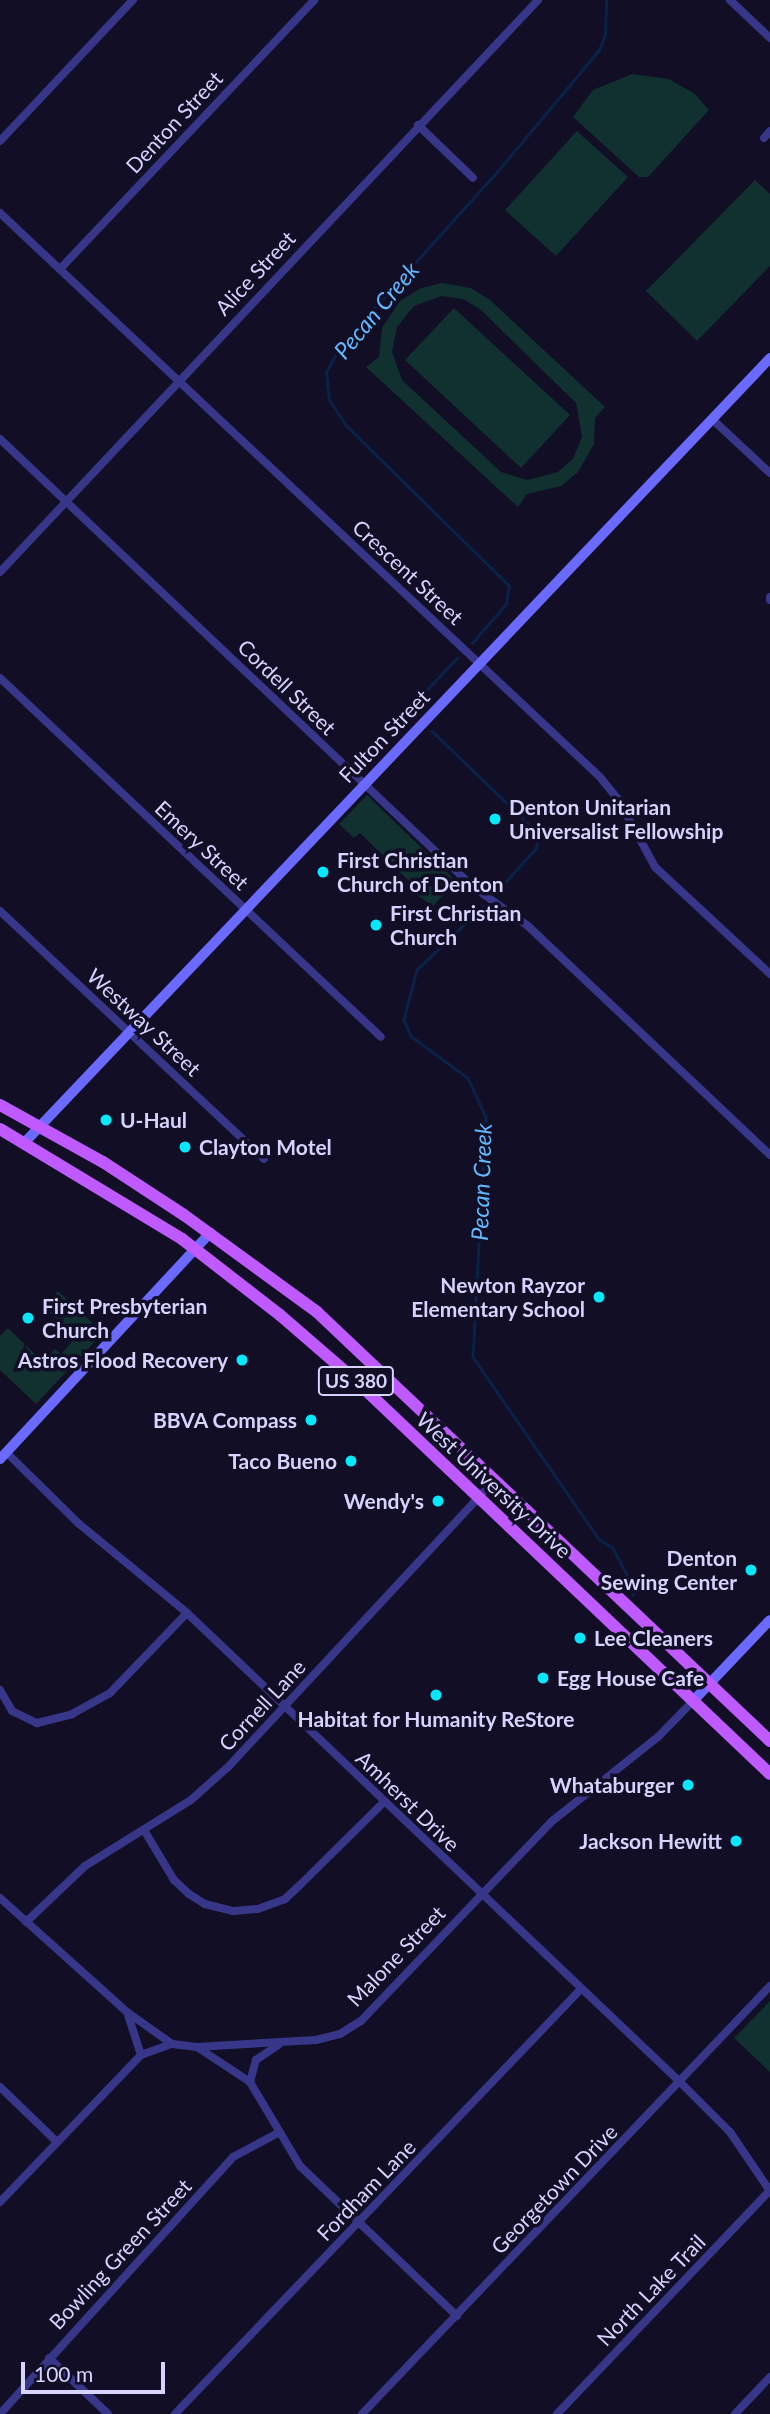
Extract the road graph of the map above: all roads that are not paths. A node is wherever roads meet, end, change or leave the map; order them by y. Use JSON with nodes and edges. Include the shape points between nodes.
{"nodes":[{"id":1,"x":133,"y":0,"type":"edge"},
{"id":2,"x":314,"y":0,"type":"edge"},
{"id":3,"x":538,"y":0,"type":"edge"},
{"id":4,"x":730,"y":0,"type":"edge"},
{"id":5,"x":770,"y":38,"type":"edge"},
{"id":6,"x":418,"y":125,"type":"junction"},
{"id":7,"x":0,"y":141,"type":"edge"},
{"id":8,"x":473,"y":178,"type":"dead end"},
{"id":9,"x":0,"y":212,"type":"edge"},
{"id":10,"x":60,"y":269,"type":"junction"},
{"id":11,"x":770,"y":358,"type":"edge"},
{"id":12,"x":178,"y":380,"type":"junction"},
{"id":13,"x":712,"y":419,"type":"junction"},
{"id":14,"x":0,"y":439,"type":"edge"},
{"id":15,"x":770,"y":473,"type":"edge"},
{"id":16,"x":67,"y":501,"type":"junction"},
{"id":17,"x":0,"y":572,"type":"edge"},
{"id":18,"x":480,"y":663,"type":"junction"},
{"id":19,"x":0,"y":678,"type":"edge"},
{"id":20,"x":365,"y":784,"type":"junction"},
{"id":21,"x":246,"y":910,"type":"junction"},
{"id":22,"x":0,"y":911,"type":"edge"},
{"id":23,"x":770,"y":974,"type":"edge"},
{"id":24,"x":129,"y":1033,"type":"junction"},
{"id":25,"x":381,"y":1037,"type":"dead end"},
{"id":26,"x":0,"y":1105,"type":"edge"},
{"id":27,"x":41,"y":1125,"type":"junction"},
{"id":28,"x":0,"y":1129,"type":"edge"},
{"id":29,"x":26,"y":1142,"type":"junction"},
{"id":30,"x":770,"y":1155,"type":"edge"},
{"id":31,"x":264,"y":1159,"type":"dead end"},
{"id":32,"x":210,"y":1233,"type":"junction"},
{"id":33,"x":196,"y":1249,"type":"junction"},
{"id":34,"x":3,"y":1455,"type":"edge"},
{"id":35,"x":496,"y":1479,"type":"junction"},
{"id":36,"x":479,"y":1498,"type":"junction"},
{"id":37,"x":187,"y":1613,"type":"junction"},
{"id":38,"x":770,"y":1620,"type":"edge"},
{"id":39,"x":710,"y":1683,"type":"junction"},
{"id":40,"x":0,"y":1690,"type":"edge"},
{"id":41,"x":694,"y":1700,"type":"junction"},
{"id":42,"x":285,"y":1707,"type":"junction"},
{"id":43,"x":770,"y":1741,"type":"edge"},
{"id":44,"x":770,"y":1773,"type":"edge"},
{"id":45,"x":384,"y":1802,"type":"junction"},
{"id":46,"x":144,"y":1830,"type":"junction"},
{"id":47,"x":481,"y":1895,"type":"junction"},
{"id":48,"x":0,"y":1898,"type":"edge"},
{"id":49,"x":26,"y":1922,"type":"junction"},
{"id":50,"x":770,"y":1986,"type":"edge"},
{"id":51,"x":581,"y":1989,"type":"junction"},
{"id":52,"x":127,"y":2012,"type":"junction"},
{"id":53,"x":172,"y":2043,"type":"junction"},
{"id":54,"x":281,"y":2043,"type":"junction"},
{"id":55,"x":197,"y":2047,"type":"junction"},
{"id":56,"x":141,"y":2055,"type":"junction"},
{"id":57,"x":250,"y":2082,"type":"junction"},
{"id":58,"x":680,"y":2082,"type":"junction"},
{"id":59,"x":0,"y":2087,"type":"edge"},
{"id":60,"x":278,"y":2133,"type":"junction"},
{"id":61,"x":56,"y":2141,"type":"junction"},
{"id":62,"x":770,"y":2190,"type":"edge"},
{"id":63,"x":0,"y":2202,"type":"edge"},
{"id":64,"x":359,"y":2222,"type":"junction"},
{"id":65,"x":457,"y":2316,"type":"junction"},
{"id":66,"x":49,"y":2358,"type":"junction"},
{"id":67,"x":770,"y":2377,"type":"edge"},
{"id":68,"x":0,"y":2414,"type":"edge"},
{"id":69,"x":108,"y":2414,"type":"edge"},
{"id":70,"x":175,"y":2414,"type":"edge"},
{"id":71,"x":362,"y":2414,"type":"edge"},
{"id":72,"x":557,"y":2414,"type":"edge"},
{"id":73,"x":735,"y":2414,"type":"edge"}],
"edges":[{"from":1,"to":7,"type":"street"},
{"from":2,"to":10,"type":"street","name":"Denton Street"},
{"from":3,"to":6,"type":"street","name":"Alice Street"},
{"from":4,"to":5,"type":"street"},
{"from":6,"to":8,"type":"street"},
{"from":6,"to":12,"type":"street","name":"Alice Street"},
{"from":9,"to":10,"type":"street","name":"Crescent Street"},
{"from":10,"to":12,"type":"street","name":"Crescent Street"},
{"from":11,"to":13,"type":"street","name":"Fulton Street"},
{"from":12,"to":16,"type":"street","name":"Alice Street"},
{"from":12,"to":18,"type":"street","name":"Crescent Street"},
{"from":13,"to":15,"type":"street"},
{"from":13,"to":18,"type":"street","name":"Fulton Street"},
{"from":14,"to":16,"type":"street","name":"Cordell Street"},
{"from":16,"to":17,"type":"street","name":"Alice Street"},
{"from":16,"to":20,"type":"street","name":"Cordell Street"},
{"from":18,"to":20,"type":"street","name":"Fulton Street"},
{"from":18,"to":23,"type":"street","name":"Crescent Street","via":[[610,788],[655,867]]},
{"from":19,"to":21,"type":"street","name":"Emery Street"},
{"from":20,"to":21,"type":"street","name":"Fulton Street"},
{"from":20,"to":30,"type":"street","name":"Cordell Street","via":[[472,886],[527,926]]},
{"from":21,"to":24,"type":"street","name":"Fulton Street"},
{"from":21,"to":25,"type":"street","name":"Emery Street"},
{"from":22,"to":24,"type":"street","name":"Westway Street"},
{"from":24,"to":27,"type":"street","name":"Fulton Street"},
{"from":24,"to":31,"type":"street","name":"Westway Street"},
{"from":26,"to":27,"type":"main road","name":"West University Drive","number":"US 380"},
{"from":27,"to":29,"type":"street","name":"Fulton Street"},
{"from":27,"to":32,"type":"main road","name":"West University Drive","number":"US 380"},
{"from":28,"to":29,"type":"main road","name":"West University Drive","number":"US 380"},
{"from":29,"to":33,"type":"main road","name":"West University Drive","number":"US 380"},
{"from":32,"to":33,"type":"street"},
{"from":32,"to":35,"type":"main road","name":"West University Drive","number":"US 380","via":[[317,1312]]},
{"from":33,"to":34,"type":"street"},
{"from":33,"to":36,"type":"main road","name":"West University Drive","number":"US 380","via":[[355,1380]]},
{"from":34,"to":37,"type":"street","name":"Amherst Drive"},
{"from":35,"to":36,"type":"street","name":"Cornell Lane"},
{"from":35,"to":39,"type":"main road","name":"West University Drive","number":"US 380"},
{"from":36,"to":41,"type":"main road","name":"West University Drive","number":"US 380"},
{"from":36,"to":42,"type":"street","name":"Cornell Lane"},
{"from":37,"to":40,"type":"street","via":[[110,1693],[72,1714],[37,1723],[12,1711]]},
{"from":37,"to":42,"type":"street","name":"Amherst Drive"},
{"from":38,"to":39,"type":"street","name":"Malone Street"},
{"from":39,"to":41,"type":"street","name":"Malone Street"},
{"from":39,"to":43,"type":"main road","name":"West University Drive","number":"US 380"},
{"from":41,"to":44,"type":"main road","name":"West University Drive","number":"US 380"},
{"from":41,"to":47,"type":"street","name":"Malone Street","via":[[658,1737],[551,1822]]},
{"from":42,"to":45,"type":"street","name":"Amherst Drive"},
{"from":42,"to":46,"type":"street","name":"Cornell Lane","via":[[191,1800]]},
{"from":45,"to":46,"type":"street","via":[[285,1899],[258,1909],[234,1911],[205,1904],[189,1894],[174,1880]]},
{"from":45,"to":47,"type":"street","name":"Amherst Drive"},
{"from":46,"to":49,"type":"street","name":"Cornell Lane","via":[[77,1872]]},
{"from":47,"to":51,"type":"street","name":"Amherst Drive"},
{"from":47,"to":54,"type":"street","name":"Malone Street","via":[[361,2021],[328,2038]]},
{"from":48,"to":49,"type":"street"},
{"from":49,"to":52,"type":"street"},
{"from":50,"to":58,"type":"street","name":"Georgetown Drive"},
{"from":51,"to":58,"type":"street","name":"Amherst Drive"},
{"from":51,"to":64,"type":"street","name":"Fordham Lane"},
{"from":52,"to":53,"type":"street"},
{"from":52,"to":56,"type":"street"},
{"from":53,"to":55,"type":"street","name":"Malone Street"},
{"from":53,"to":56,"type":"street"},
{"from":54,"to":55,"type":"street","name":"Malone Street"},
{"from":54,"to":57,"type":"street","via":[[256,2060]]},
{"from":55,"to":57,"type":"street"},
{"from":56,"to":61,"type":"street"},
{"from":57,"to":60,"type":"street"},
{"from":58,"to":62,"type":"street","name":"Amherst Drive","via":[[730,2132]]},
{"from":58,"to":65,"type":"street","name":"Georgetown Drive"},
{"from":59,"to":61,"type":"street"},
{"from":60,"to":64,"type":"street","via":[[300,2166]]},
{"from":60,"to":66,"type":"street","name":"Bowling Green Street","via":[[233,2157]]},
{"from":61,"to":63,"type":"street"},
{"from":62,"to":72,"type":"street","name":"North Lake Trail"},
{"from":64,"to":65,"type":"street"},
{"from":64,"to":70,"type":"street","name":"Fordham Lane"},
{"from":65,"to":71,"type":"street","name":"Georgetown Drive"},
{"from":66,"to":68,"type":"street","name":"Bowling Green Street"},
{"from":66,"to":69,"type":"street"},
{"from":67,"to":73,"type":"street"}]}
